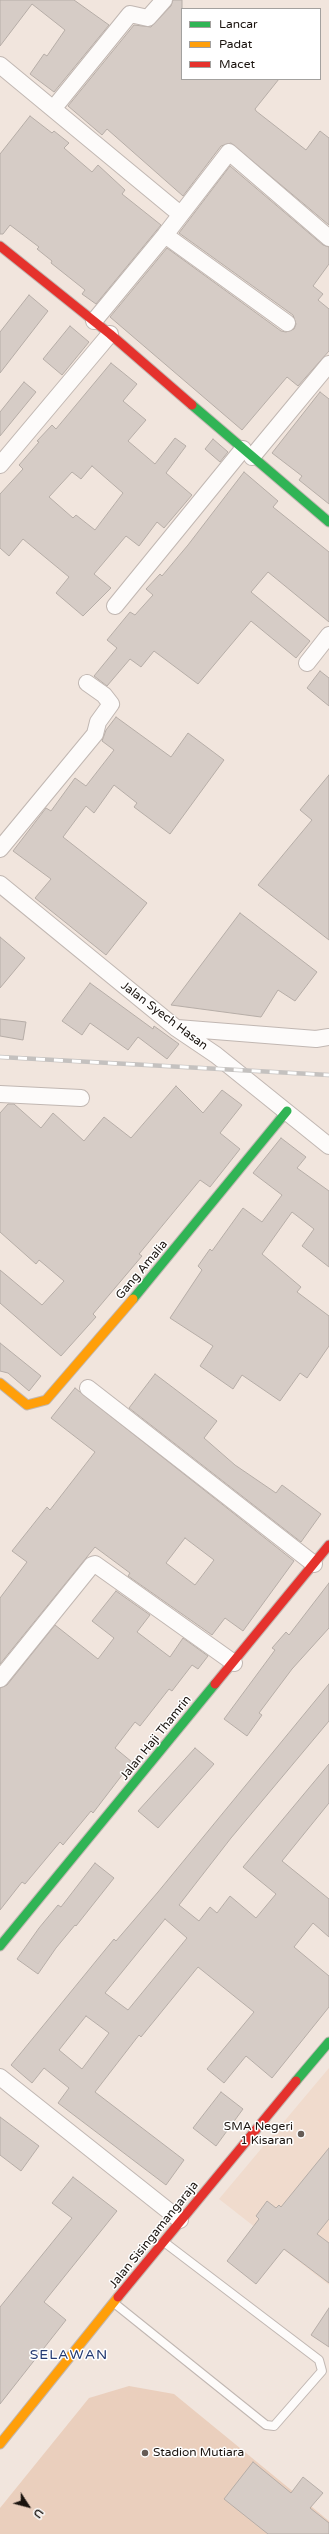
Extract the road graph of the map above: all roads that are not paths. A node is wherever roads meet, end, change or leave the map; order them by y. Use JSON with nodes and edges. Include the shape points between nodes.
{"nodes":[{"id":1,"x":164,"y":0,"type":"edge"},
{"id":2,"x":0,"y":65,"type":"edge"},
{"id":3,"x":53,"y":109,"type":"junction"},
{"id":4,"x":180,"y":214,"type":"junction"},
{"id":5,"x":165,"y":235,"type":"junction"},
{"id":6,"x":329,"y":238,"type":"edge"},
{"id":7,"x":0,"y":246,"type":"edge"},
{"id":8,"x":94,"y":321,"type":"junction"},
{"id":9,"x":287,"y":323,"type":"dead end"},
{"id":10,"x":110,"y":334,"type":"junction"},
{"id":11,"x":329,"y":364,"type":"edge"},
{"id":12,"x":247,"y":453,"type":"junction"},
{"id":13,"x":0,"y":466,"type":"edge"},
{"id":14,"x":329,"y":522,"type":"edge"},
{"id":15,"x":115,"y":606,"type":"dead end"},
{"id":16,"x":329,"y":635,"type":"edge"},
{"id":17,"x":307,"y":663,"type":"dead end"},
{"id":18,"x":87,"y":683,"type":"dead end"},
{"id":19,"x":0,"y":849,"type":"edge"},
{"id":20,"x":0,"y":884,"type":"edge"},
{"id":21,"x":176,"y":1028,"type":"junction"},
{"id":22,"x":329,"y":1037,"type":"edge"},
{"id":23,"x":0,"y":1094,"type":"edge"},
{"id":24,"x":81,"y":1098,"type":"dead end"},
{"id":25,"x":287,"y":1111,"type":"junction"},
{"id":26,"x":329,"y":1146,"type":"edge"},
{"id":27,"x":0,"y":1383,"type":"edge"},
{"id":28,"x":88,"y":1388,"type":"dead end"},
{"id":29,"x":329,"y":1545,"type":"edge"},
{"id":30,"x":314,"y":1564,"type":"junction"},
{"id":31,"x":234,"y":1663,"type":"junction"},
{"id":32,"x":0,"y":1679,"type":"edge"},
{"id":33,"x":0,"y":1946,"type":"edge"},
{"id":34,"x":329,"y":2042,"type":"edge"},
{"id":35,"x":0,"y":2077,"type":"edge"},
{"id":36,"x":180,"y":2220,"type":"junction"},
{"id":37,"x":163,"y":2241,"type":"junction"},
{"id":38,"x":114,"y":2303,"type":"junction"},
{"id":39,"x":0,"y":2444,"type":"edge"}],
"edges":[{"from":1,"to":3,"type":"street","via":[[148,18],[130,14]]},
{"from":2,"to":3,"type":"street"},
{"from":3,"to":4,"type":"street"},
{"from":4,"to":5,"type":"street"},
{"from":4,"to":6,"type":"street","via":[[229,152]]},
{"from":5,"to":8,"type":"street"},
{"from":5,"to":9,"type":"street"},
{"from":7,"to":8,"type":"street"},
{"from":8,"to":10,"type":"street"},
{"from":10,"to":12,"type":"street"},
{"from":10,"to":13,"type":"street"},
{"from":11,"to":12,"type":"street"},
{"from":12,"to":14,"type":"street"},
{"from":12,"to":15,"type":"street"},
{"from":16,"to":17,"type":"street"},
{"from":18,"to":19,"type":"street","via":[[104,695],[111,704],[98,722],[95,734]]},
{"from":20,"to":21,"type":"street","name":"Jalan Syech Hasan"},
{"from":21,"to":22,"type":"street","via":[[316,1039]]},
{"from":21,"to":25,"type":"street","name":"Jalan Syech Hasan","via":[[216,1055]]},
{"from":23,"to":24,"type":"street"},
{"from":25,"to":26,"type":"street","name":"Jalan Syech Hasan"},
{"from":25,"to":27,"type":"street","name":"Gang Amalia","via":[[155,1274],[46,1400],[27,1405]]},
{"from":28,"to":30,"type":"street"},
{"from":29,"to":30,"type":"street","name":"Jalan Haji Thamrin"},
{"from":30,"to":31,"type":"street","name":"Jalan Haji Thamrin"},
{"from":31,"to":32,"type":"street","via":[[95,1564]]},
{"from":31,"to":33,"type":"street","name":"Jalan Haji Thamrin"},
{"from":34,"to":36,"type":"street","name":"Jalan Sisingamangaraja"},
{"from":35,"to":36,"type":"street"},
{"from":36,"to":37,"type":"street","name":"Jalan Sisingamangaraja"},
{"from":37,"to":38,"type":"street","name":"Jalan Sisingamangaraja"},
{"from":37,"to":38,"type":"lane","via":[[319,2360],[322,2371],[274,2426],[266,2425]]},
{"from":38,"to":39,"type":"street","name":"Jalan Sisingamangaraja"}]}
